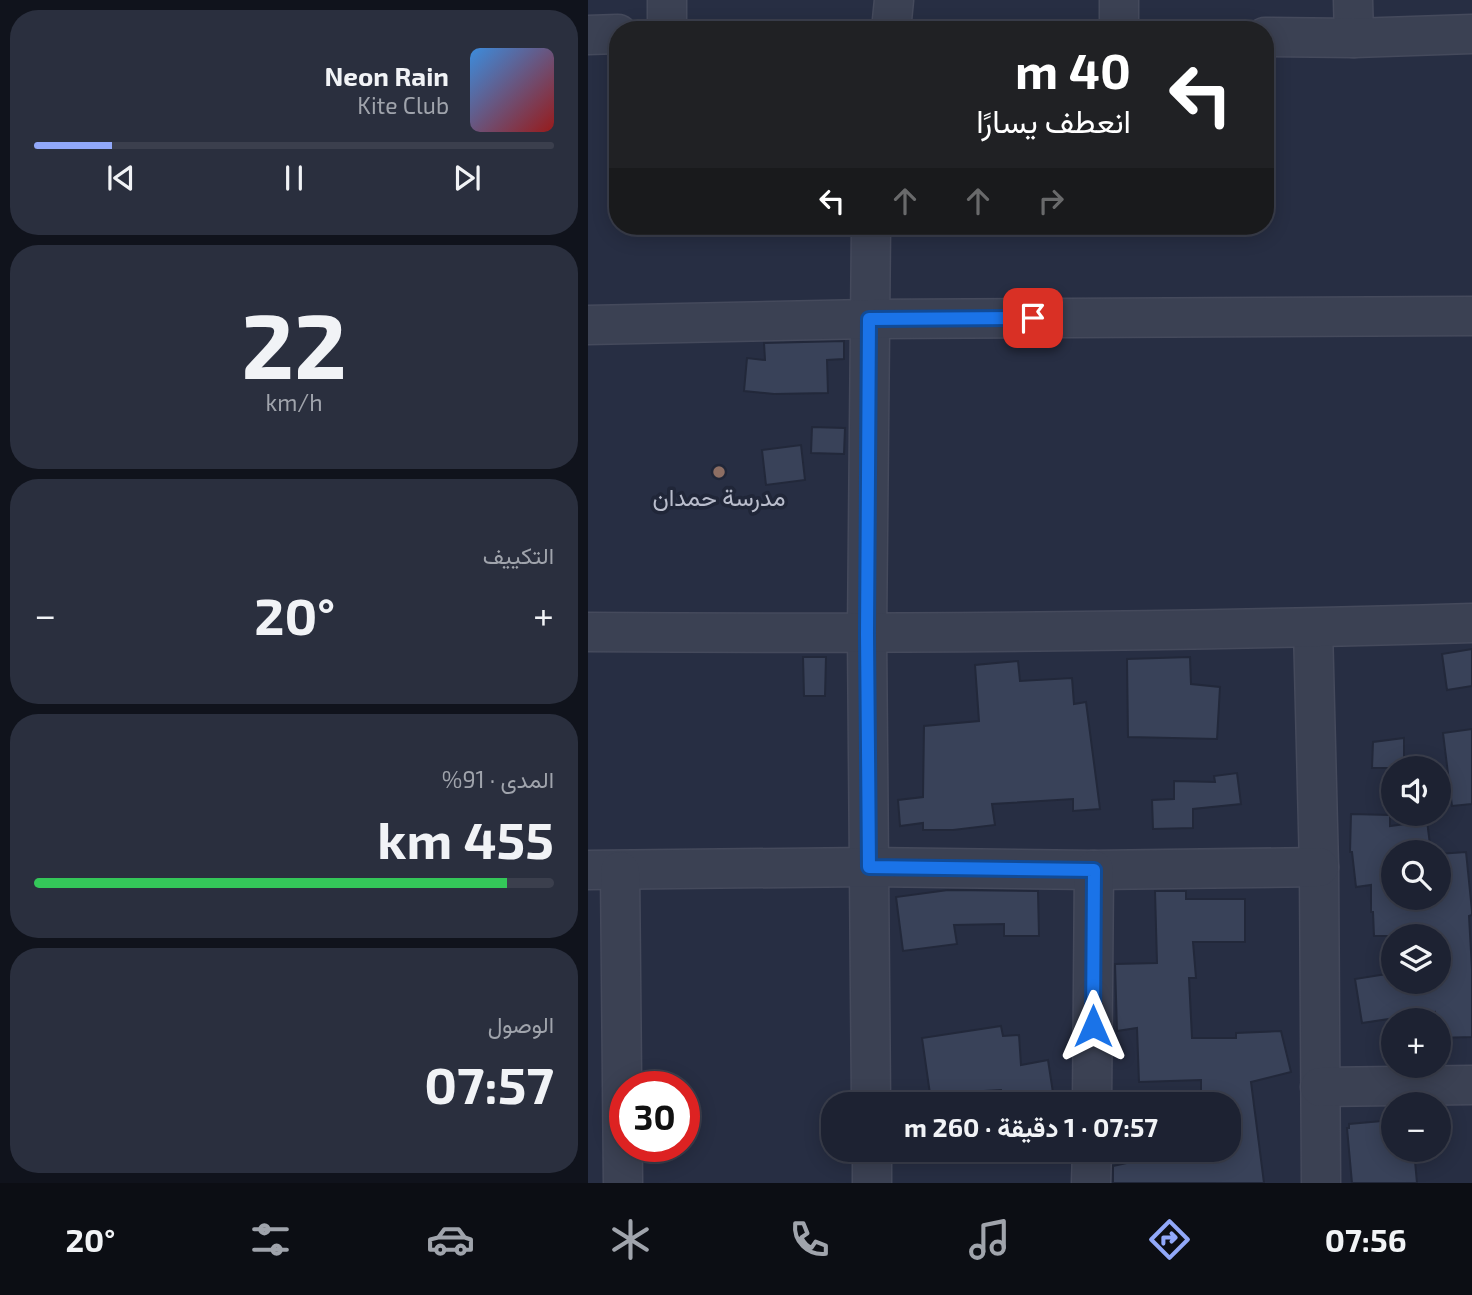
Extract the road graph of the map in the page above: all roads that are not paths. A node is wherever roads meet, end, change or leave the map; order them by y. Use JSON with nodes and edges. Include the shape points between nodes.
{"nodes":[{"id":1,"x":667,"y":0,"type":"edge"},
{"id":2,"x":894,"y":0,"type":"edge"},
{"id":3,"x":1119,"y":0,"type":"edge"},
{"id":4,"x":1353,"y":0,"type":"edge"},
{"id":5,"x":667,"y":21,"type":"edge"},
{"id":6,"x":892,"y":21,"type":"edge"},
{"id":7,"x":1119,"y":21,"type":"edge"},
{"id":8,"x":609,"y":34,"type":"edge"},
{"id":9,"x":1472,"y":34,"type":"edge"},
{"id":10,"x":588,"y":35,"type":"edge"},
{"id":11,"x":1274,"y":37,"type":"edge"},
{"id":12,"x":1354,"y":38,"type":"junction"},
{"id":13,"x":871,"y":235,"type":"edge"},
{"id":14,"x":1472,"y":316,"type":"edge"},
{"id":15,"x":869,"y":319,"type":"junction"},
{"id":16,"x":588,"y":325,"type":"edge"},
{"id":17,"x":1472,"y":623,"type":"edge"},
{"id":18,"x":1313,"y":628,"type":"junction"},
{"id":19,"x":588,"y":632,"type":"edge"},
{"id":20,"x":867,"y":634,"type":"junction"},
{"id":21,"x":869,"y":867,"type":"junction"},
{"id":22,"x":1319,"y":867,"type":"junction"},
{"id":23,"x":604,"y":870,"type":"edge"},
{"id":24,"x":1094,"y":870,"type":"junction"},
{"id":25,"x":1472,"y":1085,"type":"edge"},
{"id":26,"x":1320,"y":1087,"type":"junction"},
{"id":27,"x":871,"y":1092,"type":"edge"},
{"id":28,"x":1092,"y":1092,"type":"edge"},
{"id":29,"x":872,"y":1162,"type":"edge"},
{"id":30,"x":1092,"y":1162,"type":"edge"},
{"id":31,"x":623,"y":1183,"type":"edge"},
{"id":32,"x":872,"y":1183,"type":"edge"},
{"id":33,"x":1091,"y":1183,"type":"edge"},
{"id":34,"x":1321,"y":1183,"type":"edge"}],
"edges":[{"from":1,"to":5,"type":"street"},
{"from":2,"to":6,"type":"street"},
{"from":3,"to":7,"type":"street"},
{"from":4,"to":12,"type":"street"},
{"from":8,"to":10,"type":"street"},
{"from":9,"to":12,"type":"street"},
{"from":11,"to":12,"type":"street"},
{"from":13,"to":15,"type":"street"},
{"from":14,"to":15,"type":"street"},
{"from":15,"to":16,"type":"street"},
{"from":15,"to":20,"type":"street"},
{"from":17,"to":18,"type":"street"},
{"from":18,"to":20,"type":"street"},
{"from":18,"to":22,"type":"street"},
{"from":19,"to":20,"type":"street"},
{"from":20,"to":21,"type":"street"},
{"from":21,"to":23,"type":"street"},
{"from":21,"to":24,"type":"street"},
{"from":21,"to":27,"type":"street"},
{"from":22,"to":24,"type":"street"},
{"from":22,"to":26,"type":"street"},
{"from":23,"to":31,"type":"street"},
{"from":24,"to":28,"type":"street"},
{"from":25,"to":26,"type":"street"},
{"from":26,"to":34,"type":"street"},
{"from":29,"to":32,"type":"street"},
{"from":30,"to":33,"type":"street"}]}
